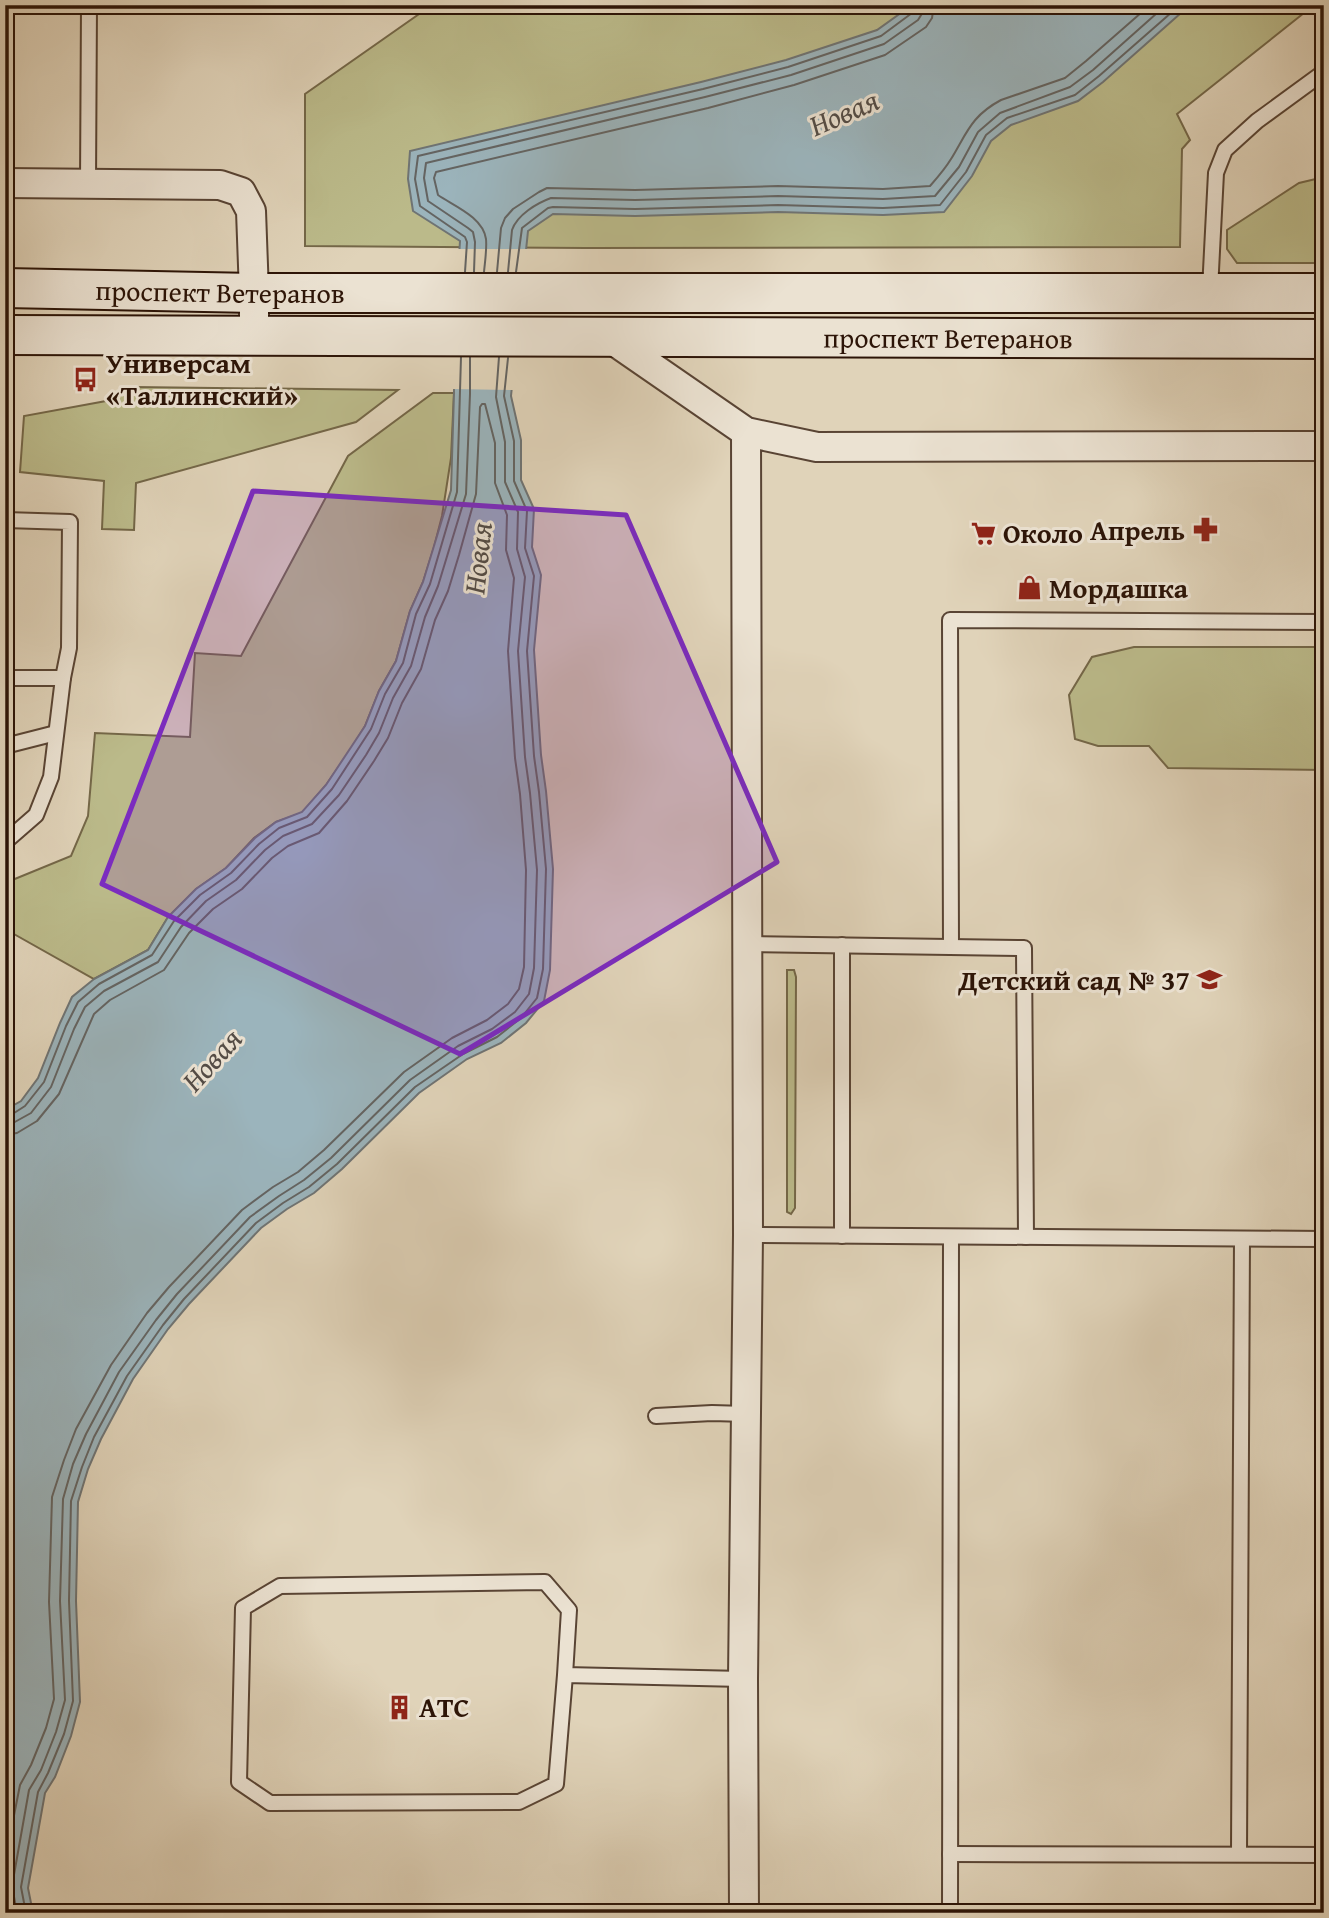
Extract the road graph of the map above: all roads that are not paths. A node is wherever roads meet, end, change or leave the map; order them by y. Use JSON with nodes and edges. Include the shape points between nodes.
{"nodes":[{"id":1,"x":89,"y":5,"type":"edge"},
{"id":2,"x":1324,"y":72,"type":"edge"},
{"id":3,"x":5,"y":183,"type":"edge"},
{"id":4,"x":88,"y":183,"type":"junction"},
{"id":5,"x":7,"y":287,"type":"edge"},
{"id":6,"x":254,"y":293,"type":"junction"},
{"id":7,"x":1210,"y":293,"type":"junction"},
{"id":8,"x":1324,"y":293,"type":"edge"},
{"id":9,"x":5,"y":335,"type":"edge"},
{"id":10,"x":254,"y":335,"type":"junction"},
{"id":11,"x":589,"y":336,"type":"junction"},
{"id":12,"x":1324,"y":339,"type":"edge"},
{"id":13,"x":746,"y":432,"type":"junction"},
{"id":14,"x":1324,"y":446,"type":"edge"},
{"id":15,"x":5,"y":520,"type":"edge"},
{"id":16,"x":1324,"y":622,"type":"edge"},
{"id":17,"x":5,"y":678,"type":"edge"},
{"id":18,"x":63,"y":678,"type":"junction"},
{"id":19,"x":56,"y":733,"type":"junction"},
{"id":20,"x":5,"y":746,"type":"edge"},
{"id":21,"x":5,"y":842,"type":"edge"},
{"id":22,"x":748,"y":944,"type":"junction"},
{"id":23,"x":842,"y":945,"type":"junction"},
{"id":24,"x":951,"y":947,"type":"junction"},
{"id":25,"x":748,"y":1235,"type":"junction"},
{"id":26,"x":842,"y":1236,"type":"junction"},
{"id":27,"x":951,"y":1237,"type":"junction"},
{"id":28,"x":1026,"y":1237,"type":"junction"},
{"id":29,"x":1242,"y":1239,"type":"junction"},
{"id":30,"x":1324,"y":1239,"type":"edge"},
{"id":31,"x":746,"y":1414,"type":"junction"},
{"id":32,"x":656,"y":1416,"type":"dead end"},
{"id":33,"x":565,"y":1675,"type":"junction"},
{"id":34,"x":743,"y":1679,"type":"junction"},
{"id":35,"x":950,"y":1854,"type":"junction"},
{"id":36,"x":1239,"y":1854,"type":"junction"},
{"id":37,"x":1324,"y":1855,"type":"edge"},
{"id":38,"x":744,"y":1913,"type":"edge"},
{"id":39,"x":950,"y":1913,"type":"edge"}],
"edges":[{"from":1,"to":4,"type":"lane"},
{"from":2,"to":7,"type":"lane","via":[[1225,150],[1216,173]]},
{"from":3,"to":4,"type":"street"},
{"from":4,"to":6,"type":"street","via":[[220,185],[241,192],[251,211]]},
{"from":5,"to":6,"type":"main road","name":"проспект Ветеранов"},
{"from":6,"to":7,"type":"main road","name":"проспект Ветеранов"},
{"from":6,"to":10,"type":"street"},
{"from":7,"to":8,"type":"main road","name":"проспект Ветеранов"},
{"from":9,"to":10,"type":"main road","name":"проспект Ветеранов"},
{"from":10,"to":11,"type":"main road","name":"проспект Ветеранов"},
{"from":11,"to":12,"type":"main road","name":"проспект Ветеранов"},
{"from":11,"to":13,"type":"street"},
{"from":13,"to":14,"type":"street","via":[[817,447]]},
{"from":13,"to":22,"type":"street"},
{"from":15,"to":18,"type":"lane","via":[[70,522],[69,648]]},
{"from":16,"to":24,"type":"lane","via":[[950,620]]},
{"from":17,"to":18,"type":"lane"},
{"from":18,"to":19,"type":"lane"},
{"from":19,"to":20,"type":"lane"},
{"from":19,"to":21,"type":"lane","via":[[51,777],[36,815]]},
{"from":22,"to":23,"type":"lane"},
{"from":22,"to":25,"type":"street"},
{"from":23,"to":24,"type":"lane"},
{"from":23,"to":26,"type":"lane"},
{"from":24,"to":28,"type":"lane","via":[[1024,948]]},
{"from":25,"to":26,"type":"lane"},
{"from":25,"to":31,"type":"street"},
{"from":26,"to":27,"type":"lane"},
{"from":27,"to":28,"type":"lane"},
{"from":27,"to":35,"type":"lane"},
{"from":28,"to":29,"type":"lane"},
{"from":29,"to":30,"type":"lane"},
{"from":29,"to":36,"type":"lane"},
{"from":31,"to":32,"type":"lane"},
{"from":31,"to":34,"type":"street"},
{"from":33,"to":33,"type":"lane","via":[[569,1610],[545,1583],[280,1586],[243,1608],[239,1782],[270,1803],[519,1802],[556,1784]]},
{"from":33,"to":34,"type":"lane"},
{"from":34,"to":38,"type":"street"},
{"from":35,"to":36,"type":"lane"},
{"from":35,"to":39,"type":"lane"},
{"from":36,"to":37,"type":"lane"}]}
